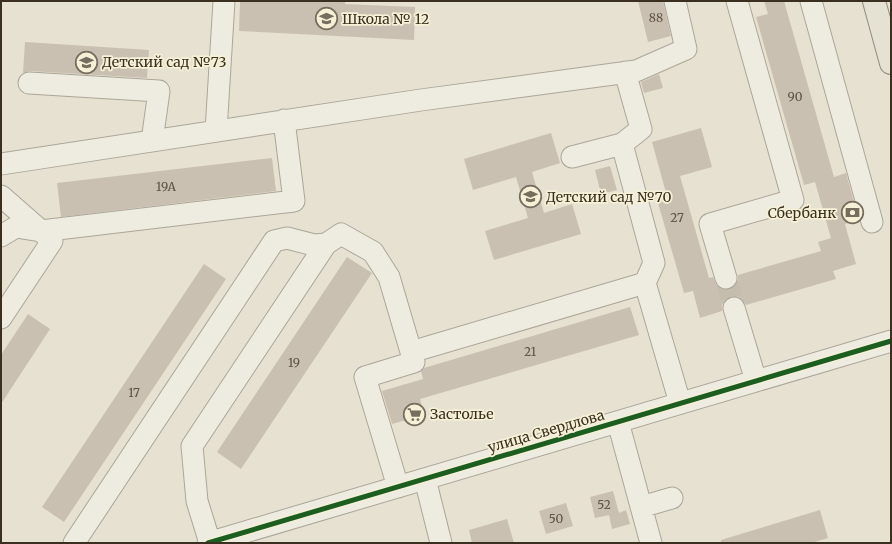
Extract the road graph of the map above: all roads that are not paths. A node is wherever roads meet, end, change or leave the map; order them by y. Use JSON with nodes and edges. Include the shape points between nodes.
{"nodes":[{"id":1,"x":224,"y":1,"type":"edge"},
{"id":2,"x":675,"y":1,"type":"edge"},
{"id":3,"x":737,"y":1,"type":"edge"},
{"id":4,"x":811,"y":1,"type":"edge"},
{"id":5,"x":874,"y":1,"type":"edge"},
{"id":6,"x":891,"y":63,"type":"edge"},
{"id":7,"x":625,"y":72,"type":"junction"},
{"id":8,"x":29,"y":83,"type":"dead end"},
{"id":9,"x":284,"y":120,"type":"junction"},
{"id":10,"x":216,"y":131,"type":"junction"},
{"id":11,"x":152,"y":141,"type":"junction"},
{"id":12,"x":622,"y":144,"type":"junction"},
{"id":13,"x":572,"y":157,"type":"dead end"},
{"id":14,"x":1,"y":164,"type":"edge"},
{"id":15,"x":1,"y":196,"type":"edge"},
{"id":16,"x":872,"y":222,"type":"dead end"},
{"id":17,"x":41,"y":231,"type":"junction"},
{"id":18,"x":1,"y":236,"type":"edge"},
{"id":19,"x":326,"y":244,"type":"junction"},
{"id":20,"x":726,"y":278,"type":"tunnel mouth"},
{"id":21,"x":645,"y":283,"type":"junction"},
{"id":22,"x":734,"y":308,"type":"tunnel mouth"},
{"id":23,"x":1,"y":318,"type":"edge"},
{"id":24,"x":891,"y":341,"type":"edge"},
{"id":25,"x":411,"y":352,"type":"junction"},
{"id":26,"x":756,"y":381,"type":"junction"},
{"id":27,"x":680,"y":404,"type":"junction"},
{"id":28,"x":618,"y":422,"type":"junction"},
{"id":29,"x":426,"y":479,"type":"junction"},
{"id":30,"x":398,"y":487,"type":"junction"},
{"id":31,"x":672,"y":498,"type":"dead end"},
{"id":32,"x":641,"y":507,"type":"junction"},
{"id":33,"x":261,"y":536,"type":"edge"},
{"id":34,"x":74,"y":543,"type":"edge"},
{"id":35,"x":209,"y":543,"type":"edge"},
{"id":36,"x":441,"y":543,"type":"edge"},
{"id":37,"x":651,"y":543,"type":"edge"}],
"edges":[{"from":1,"to":10,"type":"street"},
{"from":2,"to":7,"type":"street","via":[[686,49],[636,70]]},
{"from":3,"to":20,"type":"street","via":[[793,200],[710,224]]},
{"from":4,"to":16,"type":"street"},
{"from":5,"to":6,"type":"main road"},
{"from":7,"to":9,"type":"street"},
{"from":7,"to":12,"type":"street","via":[[641,129]]},
{"from":8,"to":11,"type":"street","via":[[159,91]]},
{"from":9,"to":10,"type":"street"},
{"from":9,"to":17,"type":"street","via":[[294,201]]},
{"from":10,"to":11,"type":"street"},
{"from":11,"to":14,"type":"street"},
{"from":12,"to":13,"type":"street"},
{"from":12,"to":21,"type":"street","via":[[654,263]]},
{"from":15,"to":17,"type":"street"},
{"from":17,"to":18,"type":"street","via":[[16,227]]},
{"from":17,"to":23,"type":"street","via":[[52,241]]},
{"from":19,"to":25,"type":"street","via":[[341,234],[373,252],[389,277]]},
{"from":19,"to":34,"type":"street","via":[[314,245],[287,238],[274,242]]},
{"from":19,"to":35,"type":"street","via":[[192,446],[197,501]]},
{"from":21,"to":25,"type":"street"},
{"from":21,"to":27,"type":"street"},
{"from":22,"to":26,"type":"street"},
{"from":24,"to":26,"type":"street","name":"улица Свердлова"},
{"from":25,"to":30,"type":"street","via":[[414,362],[365,377]]},
{"from":26,"to":27,"type":"street","name":"улица Свердлова"},
{"from":27,"to":28,"type":"street","name":"улица Свердлова"},
{"from":28,"to":29,"type":"street","name":"улица Свердлова"},
{"from":28,"to":32,"type":"street"},
{"from":29,"to":30,"type":"street","name":"улица Свердлова"},
{"from":29,"to":36,"type":"street"},
{"from":30,"to":33,"type":"street","name":"улица Свердлова"},
{"from":31,"to":32,"type":"street"},
{"from":32,"to":37,"type":"street"},
{"from":33,"to":35,"type":"street","name":"улица Свердлова"}]}
